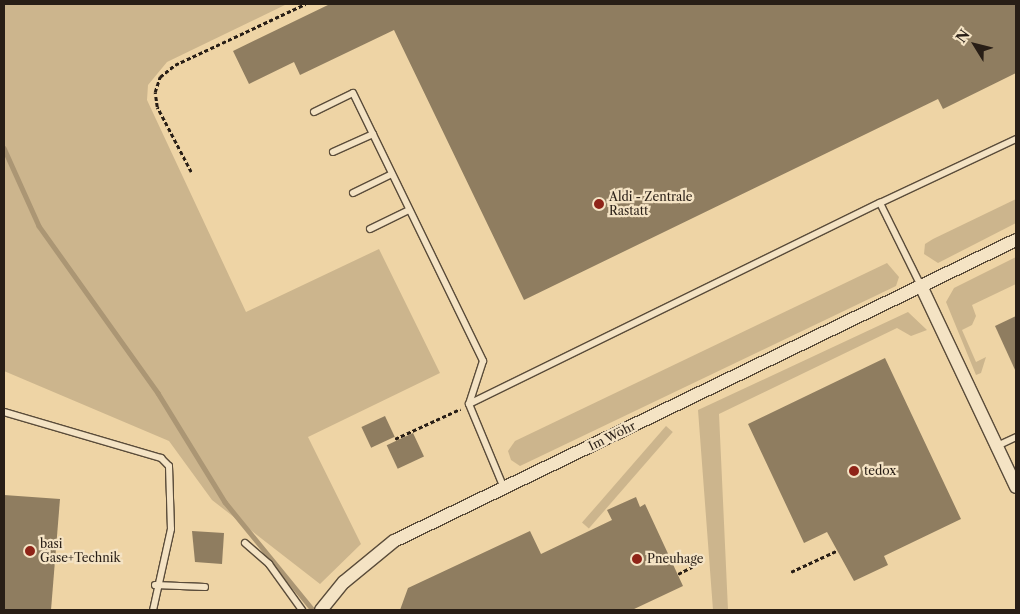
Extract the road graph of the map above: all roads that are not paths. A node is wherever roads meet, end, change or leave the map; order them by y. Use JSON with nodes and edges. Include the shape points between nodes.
{"nodes":[{"id":1,"x":314,"y":112,"type":"dead end"},
{"id":2,"x":373,"y":134,"type":"junction"},
{"id":3,"x":1016,"y":139,"type":"edge"},
{"id":4,"x":333,"y":152,"type":"dead end"},
{"id":5,"x":392,"y":174,"type":"junction"},
{"id":6,"x":352,"y":193,"type":"dead end"},
{"id":7,"x":880,"y":203,"type":"junction"},
{"id":8,"x":409,"y":210,"type":"junction"},
{"id":9,"x":370,"y":229,"type":"dead end"},
{"id":10,"x":1016,"y":240,"type":"edge"},
{"id":11,"x":922,"y":288,"type":"junction"},
{"id":12,"x":469,"y":404,"type":"junction"},
{"id":13,"x":4,"y":412,"type":"edge"},
{"id":14,"x":1016,"y":437,"type":"edge"},
{"id":15,"x":997,"y":446,"type":"junction"},
{"id":16,"x":1016,"y":487,"type":"edge"},
{"id":17,"x":504,"y":488,"type":"junction"},
{"id":18,"x":245,"y":543,"type":"dead end"},
{"id":19,"x":155,"y":585,"type":"junction"},
{"id":20,"x":205,"y":587,"type":"dead end"},
{"id":21,"x":153,"y":610,"type":"edge"},
{"id":22,"x":302,"y":610,"type":"edge"},
{"id":23,"x":321,"y":610,"type":"edge"}],
"edges":[{"from":1,"to":2,"type":"lane","via":[[353,92]]},
{"from":2,"to":4,"type":"lane"},
{"from":2,"to":5,"type":"lane"},
{"from":3,"to":7,"type":"lane"},
{"from":5,"to":6,"type":"lane"},
{"from":5,"to":8,"type":"lane"},
{"from":7,"to":11,"type":"lane"},
{"from":7,"to":12,"type":"lane"},
{"from":8,"to":9,"type":"lane"},
{"from":8,"to":12,"type":"lane","via":[[483,361]]},
{"from":10,"to":11,"type":"street","name":"Im Wöhr"},
{"from":11,"to":15,"type":"street"},
{"from":11,"to":17,"type":"street","name":"Im Wöhr"},
{"from":12,"to":17,"type":"lane"},
{"from":13,"to":19,"type":"lane","via":[[161,458],[169,466],[171,529]]},
{"from":14,"to":15,"type":"lane"},
{"from":15,"to":16,"type":"street"},
{"from":17,"to":23,"type":"street","name":"Im Wöhr","via":[[394,541],[351,576]]},
{"from":18,"to":22,"type":"lane","via":[[269,564]]},
{"from":19,"to":20,"type":"lane"},
{"from":19,"to":21,"type":"lane"}]}
